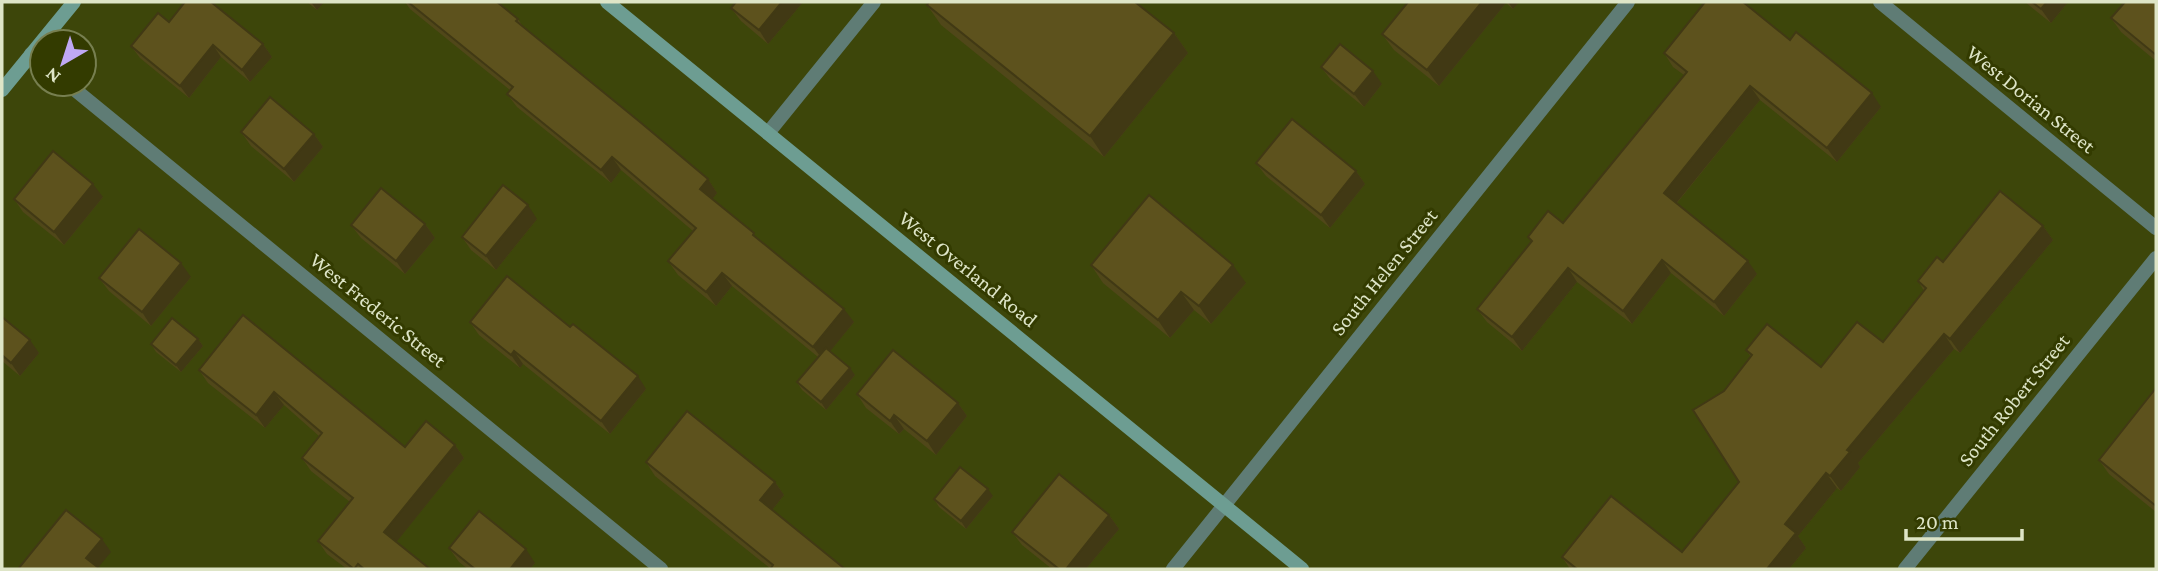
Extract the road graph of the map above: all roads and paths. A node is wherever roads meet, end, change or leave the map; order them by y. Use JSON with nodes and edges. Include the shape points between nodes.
{"nodes":[{"id":1,"x":74,"y":2,"type":"edge"},
{"id":2,"x":607,"y":2,"type":"edge"},
{"id":3,"x":874,"y":2,"type":"edge"},
{"id":4,"x":1628,"y":2,"type":"edge"},
{"id":5,"x":1880,"y":2,"type":"edge"},
{"id":6,"x":57,"y":28,"type":"edge"},
{"id":7,"x":28,"y":66,"type":"edge"},
{"id":8,"x":2,"y":90,"type":"edge"},
{"id":9,"x":85,"y":98,"type":"edge"},
{"id":10,"x":768,"y":133,"type":"junction"},
{"id":11,"x":2156,"y":228,"type":"edge"},
{"id":12,"x":2156,"y":258,"type":"edge"},
{"id":13,"x":1224,"y":505,"type":"junction"},
{"id":14,"x":661,"y":569,"type":"edge"},
{"id":15,"x":1173,"y":569,"type":"edge"},
{"id":16,"x":1302,"y":569,"type":"edge"},
{"id":17,"x":1905,"y":569,"type":"edge"}],
"edges":[{"from":1,"to":6,"type":"street"},
{"from":2,"to":10,"type":"street","name":"West Overland Road"},
{"from":3,"to":10,"type":"street"},
{"from":4,"to":13,"type":"street","name":"South Helen Street"},
{"from":5,"to":11,"type":"street","name":"West Dorian Street"},
{"from":7,"to":8,"type":"street"},
{"from":9,"to":14,"type":"street","name":"West Frederic Street"},
{"from":10,"to":13,"type":"street","name":"West Overland Road"},
{"from":12,"to":17,"type":"street","name":"South Robert Street"},
{"from":13,"to":15,"type":"street","name":"South Helen Street"},
{"from":13,"to":16,"type":"street","name":"West Overland Road"}]}
